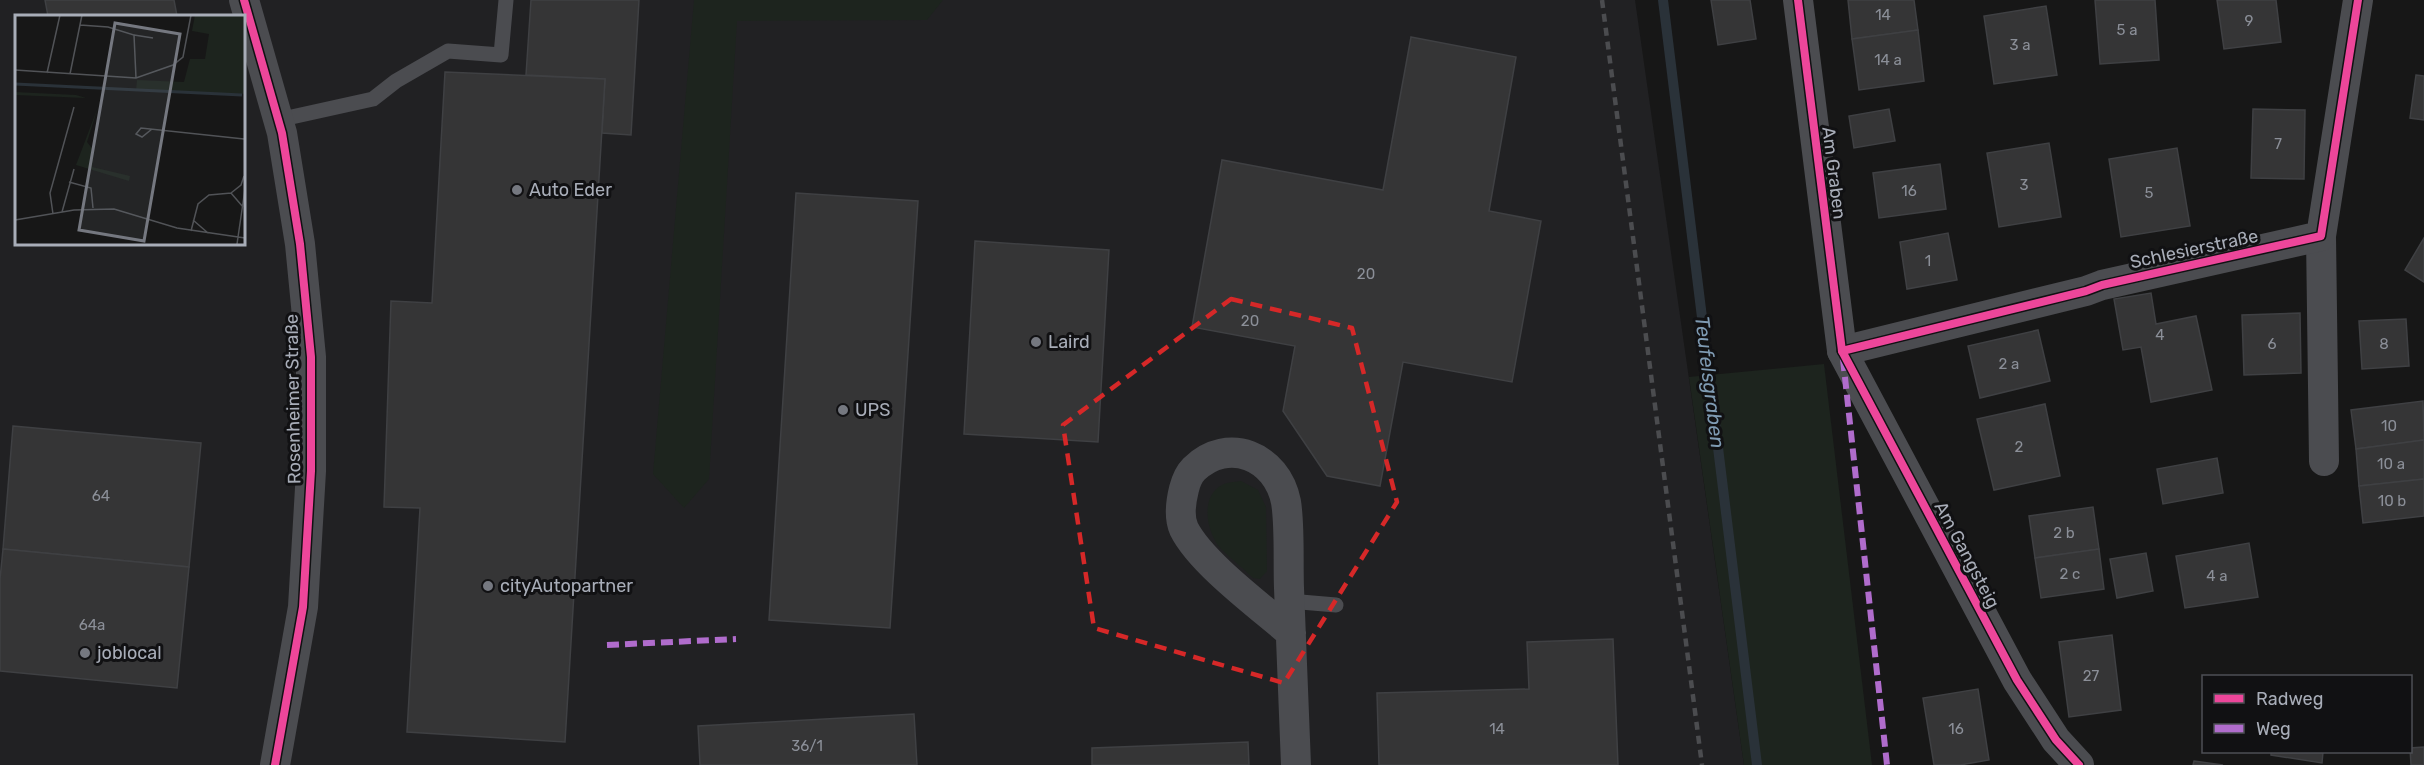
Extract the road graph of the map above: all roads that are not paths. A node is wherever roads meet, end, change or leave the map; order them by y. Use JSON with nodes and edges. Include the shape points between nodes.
{"nodes":[{"id":1,"x":244,"y":0,"type":"edge"},
{"id":2,"x":506,"y":0,"type":"edge"},
{"id":3,"x":1798,"y":0,"type":"edge"},
{"id":4,"x":2358,"y":0,"type":"edge"},
{"id":5,"x":278,"y":120,"type":"junction"},
{"id":6,"x":2321,"y":236,"type":"junction"},
{"id":7,"x":1842,"y":351,"type":"junction"},
{"id":8,"x":2324,"y":461,"type":"dead end"},
{"id":9,"x":1289,"y":601,"type":"junction"},
{"id":10,"x":1336,"y":605,"type":"dead end"},
{"id":11,"x":1292,"y":633,"type":"junction"},
{"id":12,"x":275,"y":765,"type":"edge"},
{"id":13,"x":1296,"y":765,"type":"edge"},
{"id":14,"x":2079,"y":765,"type":"edge"}],
"edges":[{"from":1,"to":5,"type":"street","name":"Rosenheimer Straße"},
{"from":2,"to":5,"type":"lane","via":[[501,55],[448,51],[373,99]]},
{"from":3,"to":7,"type":"street","name":"Am Graben"},
{"from":4,"to":6,"type":"street"},
{"from":5,"to":12,"type":"street","name":"Rosenheimer Straße","via":[[300,244],[309,334],[311,471],[303,608]]},
{"from":6,"to":7,"type":"street","name":"Schlesierstraße","via":[[2102,285]]},
{"from":6,"to":8,"type":"street"},
{"from":7,"to":14,"type":"street","name":"Am Gangsteig","via":[[2017,680],[2056,740]]},
{"from":9,"to":10,"type":"lane"},
{"from":9,"to":11,"type":"street"},
{"from":9,"to":11,"type":"street","via":[[1286,502],[1280,483],[1269,467],[1256,458],[1239,453],[1203,460],[1188,475],[1181,501],[1183,528],[1201,555]]},
{"from":11,"to":13,"type":"street"}]}
